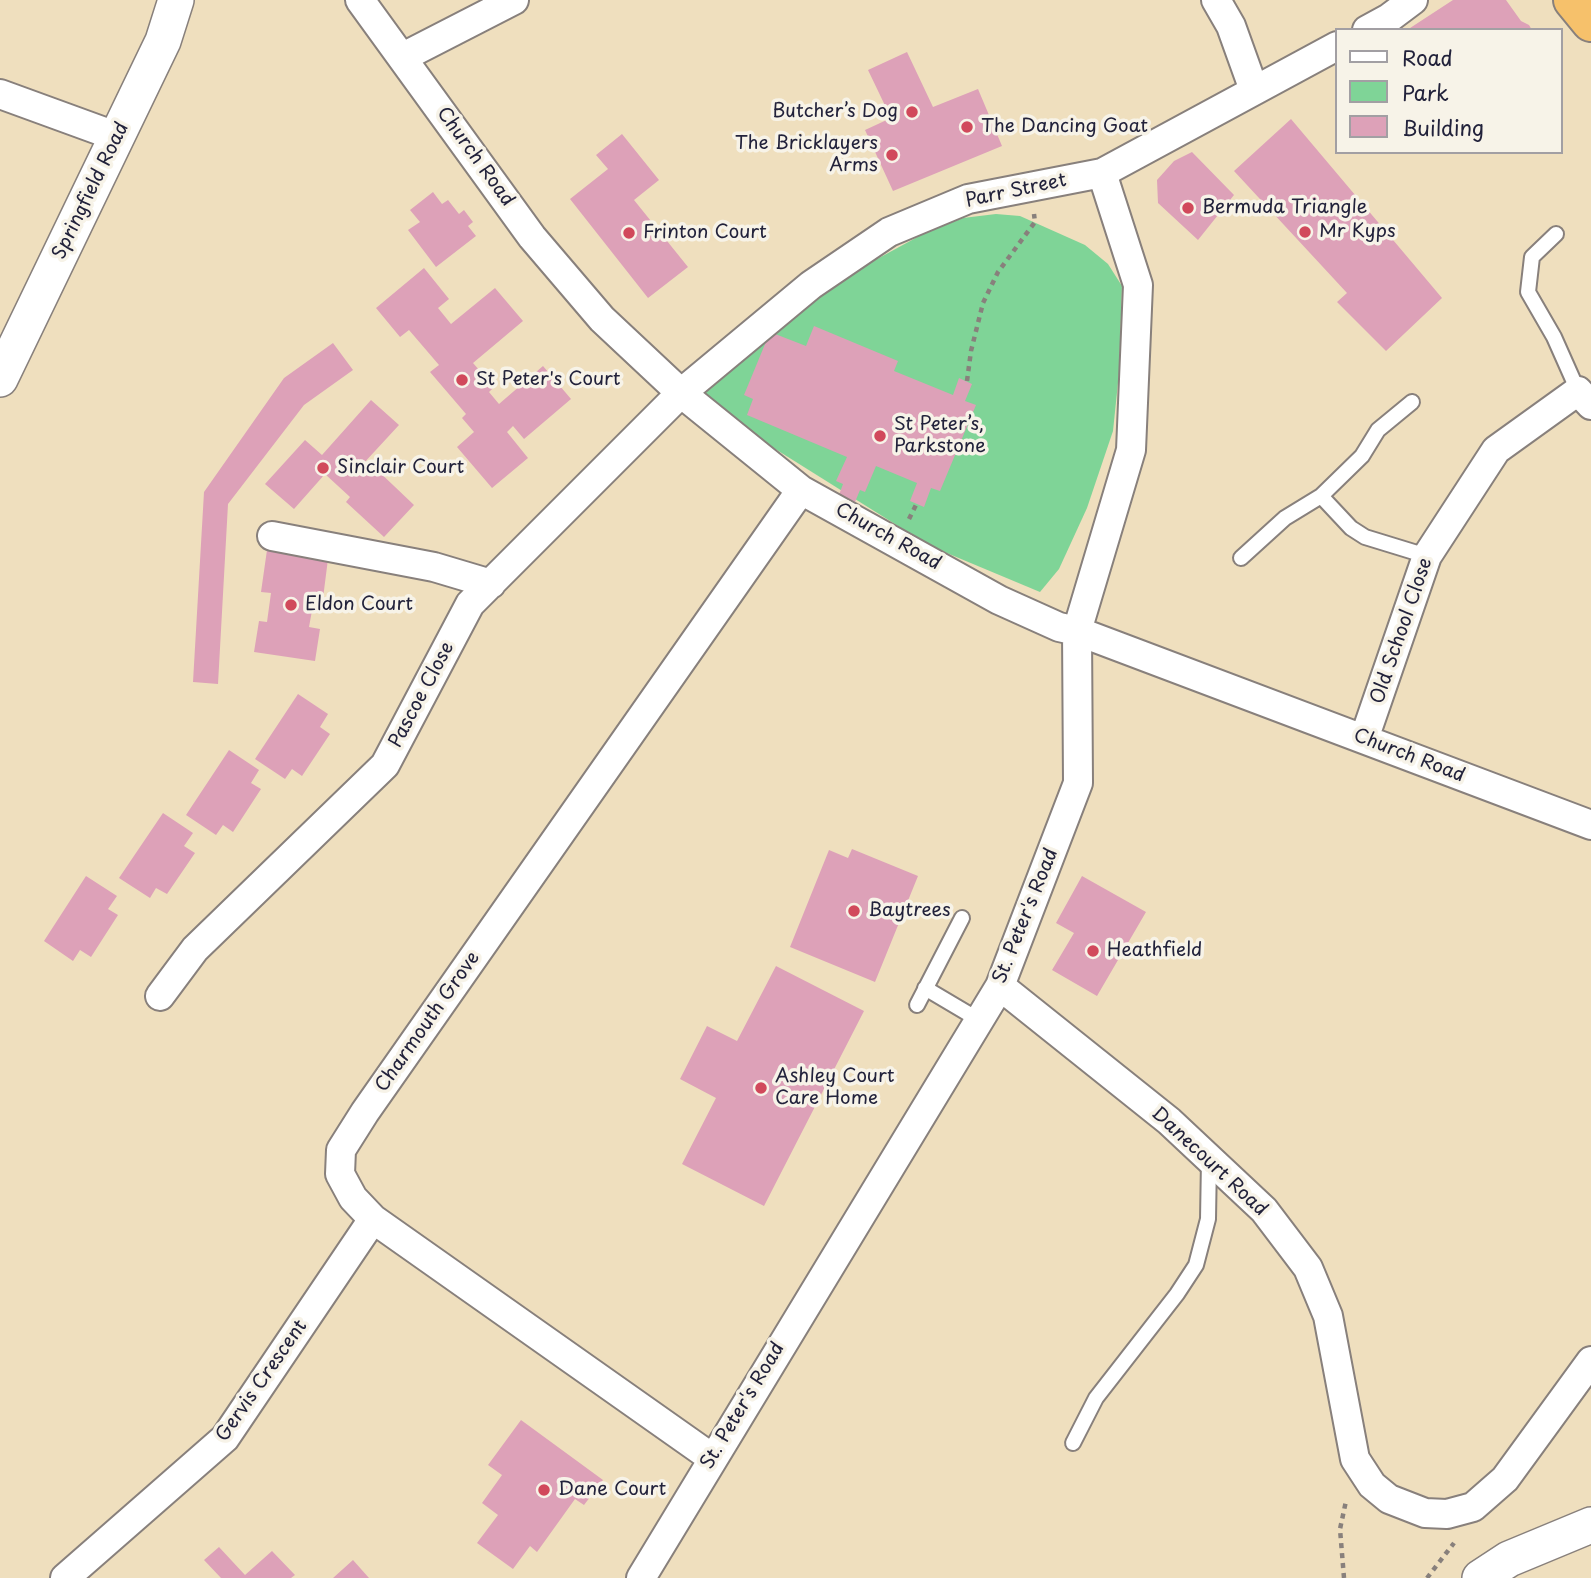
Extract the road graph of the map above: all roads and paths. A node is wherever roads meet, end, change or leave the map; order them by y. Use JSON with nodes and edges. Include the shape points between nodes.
{"nodes":[{"id":1,"x":176,"y":0,"type":"edge"},
{"id":2,"x":360,"y":0,"type":"edge"},
{"id":3,"x":514,"y":0,"type":"edge"},
{"id":4,"x":1216,"y":0,"type":"edge"},
{"id":5,"x":1413,"y":0,"type":"edge"},
{"id":6,"x":1573,"y":0,"type":"edge"},
{"id":7,"x":1591,"y":22,"type":"edge"},
{"id":8,"x":1371,"y":28,"type":"edge"},
{"id":9,"x":1336,"y":47,"type":"edge"},
{"id":10,"x":403,"y":57,"type":"junction"},
{"id":11,"x":1255,"y":90,"type":"junction"},
{"id":12,"x":0,"y":94,"type":"edge"},
{"id":13,"x":118,"y":137,"type":"junction"},
{"id":14,"x":1102,"y":173,"type":"junction"},
{"id":15,"x":1032,"y":187,"type":"junction"},
{"id":16,"x":1556,"y":234,"type":"dead end"},
{"id":17,"x":0,"y":379,"type":"edge"},
{"id":18,"x":967,"y":382,"type":"dead end"},
{"id":19,"x":681,"y":393,"type":"junction"},
{"id":20,"x":1584,"y":398,"type":"edge"},
{"id":21,"x":1412,"y":402,"type":"dead end"},
{"id":22,"x":801,"y":490,"type":"junction"},
{"id":23,"x":1321,"y":496,"type":"junction"},
{"id":24,"x":917,"y":503,"type":"dead end"},
{"id":25,"x":912,"y":513,"type":"dead end"},
{"id":26,"x":272,"y":536,"type":"dead end"},
{"id":27,"x":1427,"y":556,"type":"junction"},
{"id":28,"x":1241,"y":558,"type":"dead end"},
{"id":29,"x":491,"y":584,"type":"junction"},
{"id":30,"x":1077,"y":631,"type":"junction"},
{"id":31,"x":1364,"y":739,"type":"junction"},
{"id":32,"x":1591,"y":825,"type":"edge"},
{"id":33,"x":962,"y":918,"type":"dead end"},
{"id":34,"x":1000,"y":986,"type":"junction"},
{"id":35,"x":925,"y":988,"type":"junction"},
{"id":36,"x":160,"y":996,"type":"dead end"},
{"id":37,"x":917,"y":1005,"type":"dead end"},
{"id":38,"x":979,"y":1020,"type":"junction"},
{"id":39,"x":1209,"y":1159,"type":"junction"},
{"id":40,"x":373,"y":1219,"type":"junction"},
{"id":41,"x":1591,"y":1362,"type":"edge"},
{"id":42,"x":1073,"y":1443,"type":"dead end"},
{"id":43,"x":712,"y":1458,"type":"junction"},
{"id":44,"x":1355,"y":1459,"type":"junction"},
{"id":45,"x":1591,"y":1525,"type":"edge"},
{"id":46,"x":65,"y":1578,"type":"edge"},
{"id":47,"x":640,"y":1578,"type":"edge"},
{"id":48,"x":1344,"y":1578,"type":"edge"},
{"id":49,"x":1480,"y":1578,"type":"edge"}],
"edges":[{"from":1,"to":13,"type":"street","name":"Springfield Road","via":[[163,41]]},
{"from":2,"to":10,"type":"street","name":"Church Road"},
{"from":3,"to":10,"type":"street"},
{"from":4,"to":11,"type":"street"},
{"from":5,"to":8,"type":"street"},
{"from":6,"to":7,"type":"highway"},
{"from":9,"to":11,"type":"street","name":"Parr Street"},
{"from":10,"to":19,"type":"street","name":"Church Road","via":[[531,237],[602,319]]},
{"from":11,"to":14,"type":"street","name":"Parr Street"},
{"from":12,"to":13,"type":"street"},
{"from":13,"to":17,"type":"street","name":"Springfield Road"},
{"from":14,"to":15,"type":"street","name":"Parr Street"},
{"from":14,"to":30,"type":"street","name":"St. Peter's Road","via":[[1138,285],[1131,450]]},
{"from":15,"to":18,"type":"path","via":[[1035,222],[998,272],[983,303]]},
{"from":15,"to":19,"type":"street","name":"Parr Street","via":[[968,199],[890,232],[811,285]]},
{"from":16,"to":20,"type":"lane","via":[[1532,257],[1528,292]]},
{"from":19,"to":22,"type":"street","name":"Church Road"},
{"from":19,"to":29,"type":"street","name":"Pascoe Close"},
{"from":20,"to":27,"type":"street","name":"Old School Close","via":[[1496,450]]},
{"from":21,"to":23,"type":"lane","via":[[1378,430],[1362,456]]},
{"from":22,"to":30,"type":"street","name":"Church Road","via":[[999,600]]},
{"from":22,"to":40,"type":"street","name":"Charmouth Grove","via":[[341,1150],[340,1174],[353,1198]]},
{"from":23,"to":27,"type":"lane","via":[[1365,537]]},
{"from":23,"to":28,"type":"lane","via":[[1285,518]]},
{"from":24,"to":25,"type":"path"},
{"from":26,"to":29,"type":"street","via":[[434,567]]},
{"from":27,"to":31,"type":"street","name":"Old School Close"},
{"from":29,"to":36,"type":"street","name":"Pascoe Close","via":[[470,604],[385,765],[195,949]]},
{"from":30,"to":31,"type":"street","name":"Church Road"},
{"from":30,"to":34,"type":"street","name":"St. Peter's Road","via":[[1078,783]]},
{"from":31,"to":32,"type":"street","name":"Church Road"},
{"from":33,"to":35,"type":"lane"},
{"from":34,"to":38,"type":"street","name":"St. Peter's Road"},
{"from":34,"to":39,"type":"street","name":"Danecourt Road"},
{"from":35,"to":37,"type":"lane"},
{"from":35,"to":38,"type":"lane"},
{"from":38,"to":43,"type":"street","name":"St. Peter's Road"},
{"from":39,"to":42,"type":"lane","via":[[1208,1219],[1196,1265],[1096,1398]]},
{"from":39,"to":44,"type":"street","name":"Danecourt Road","via":[[1264,1210],[1308,1268],[1328,1316]]},
{"from":40,"to":43,"type":"street","name":"Charmouth Grove"},
{"from":40,"to":46,"type":"street","name":"Gervis Crescent","via":[[225,1437]]},
{"from":41,"to":44,"type":"street","name":"Danecourt Road","via":[[1506,1479],[1473,1507],[1447,1514],[1425,1513],[1389,1499],[1372,1485]]},
{"from":43,"to":47,"type":"street","name":"St. Peter's Road"},
{"from":44,"to":48,"type":"path","via":[[1340,1529]]},
{"from":45,"to":49,"type":"street","via":[[1509,1559]]}]}
